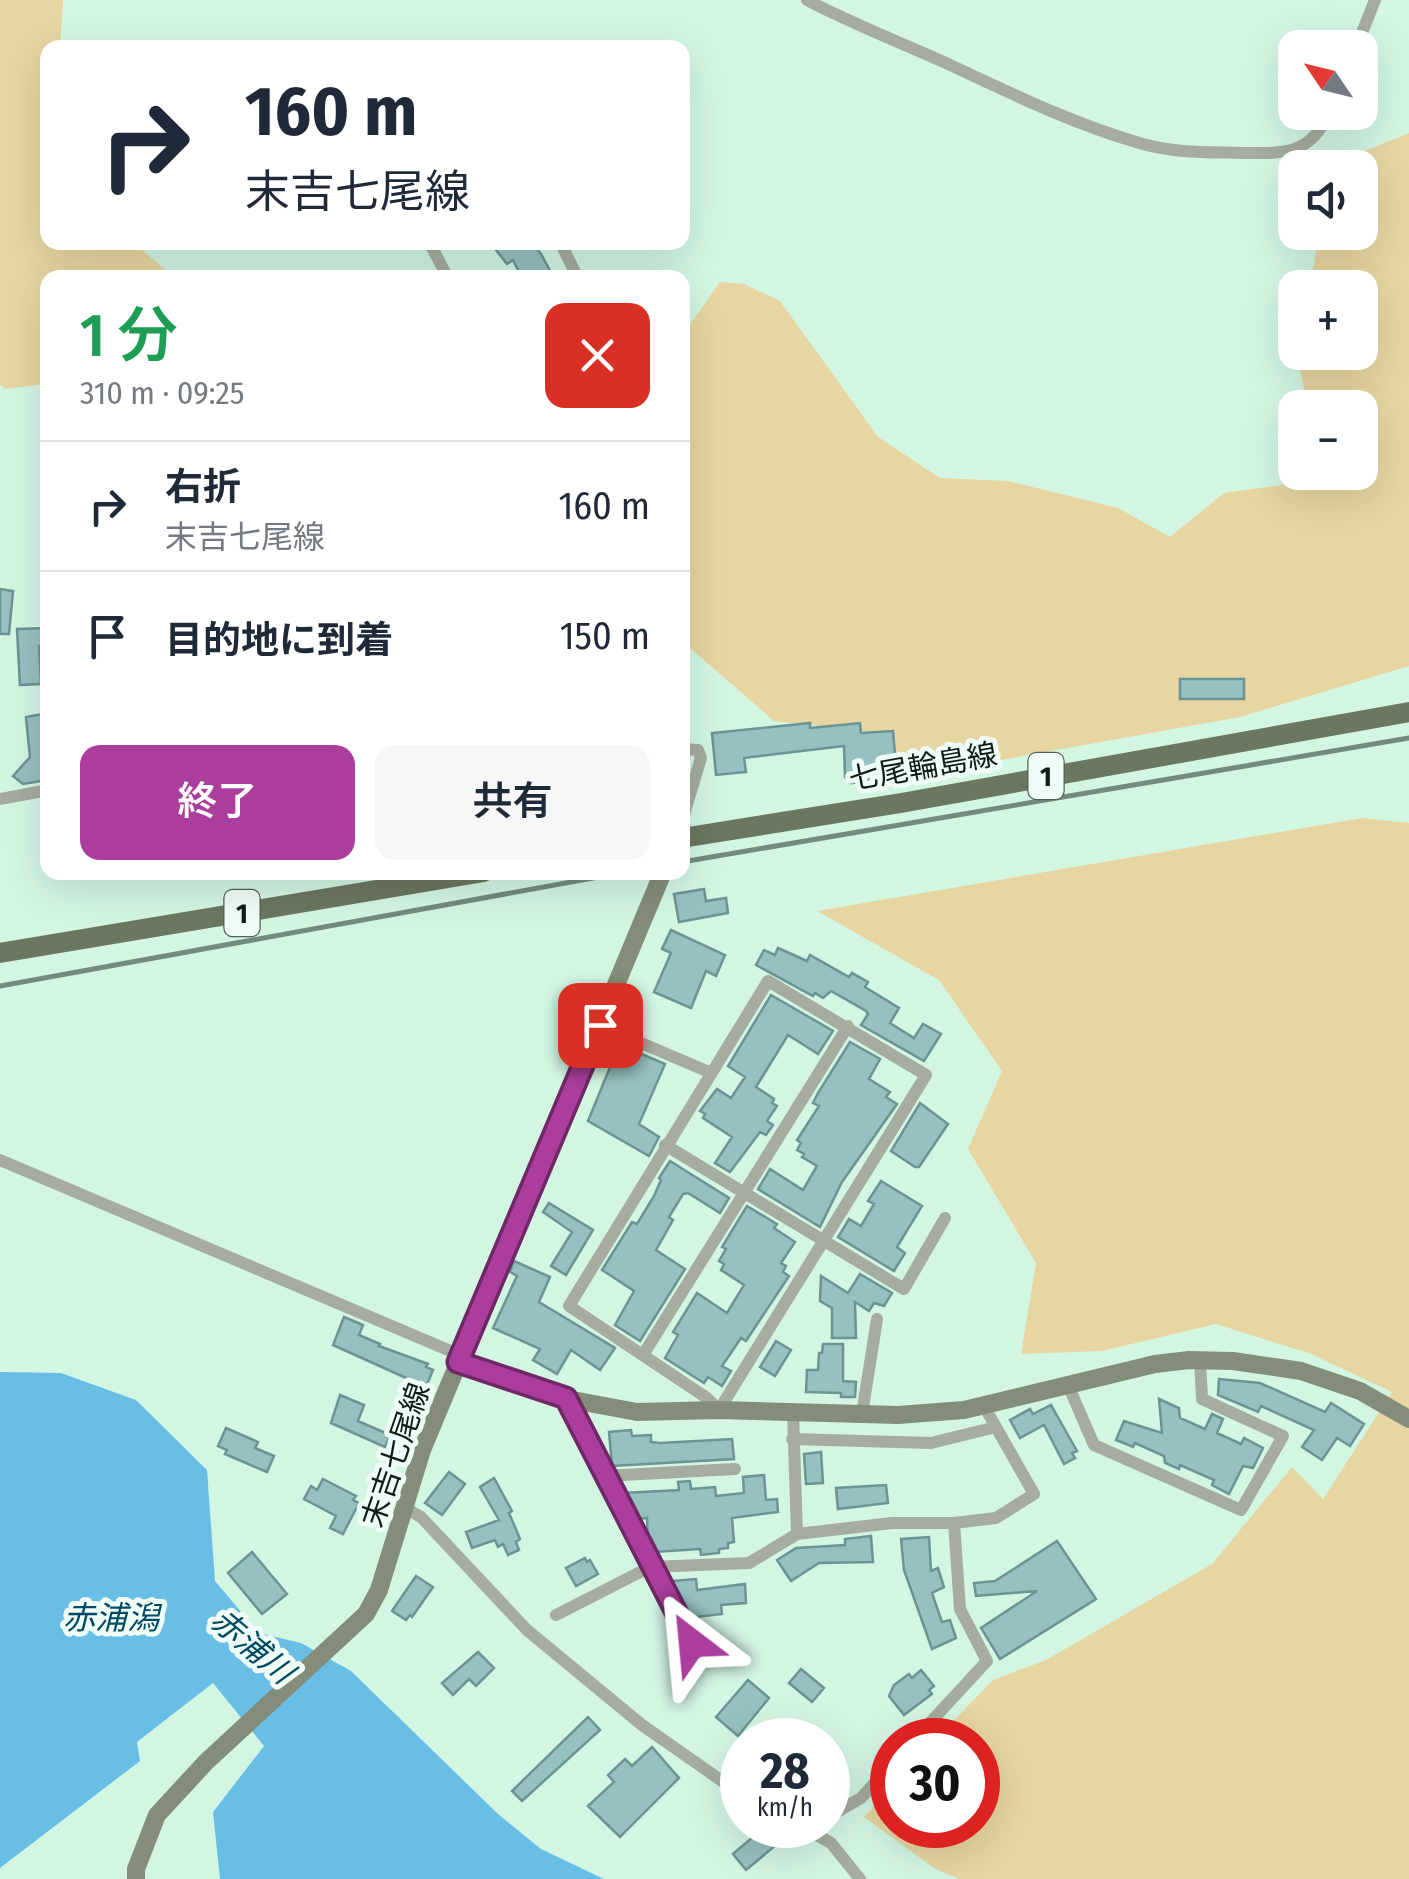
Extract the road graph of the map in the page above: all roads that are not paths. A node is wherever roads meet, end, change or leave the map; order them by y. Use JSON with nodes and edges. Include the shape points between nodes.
{"nodes":[{"id":1,"x":807,"y":0,"type":"edge"},
{"id":2,"x":1375,"y":0,"type":"edge"},
{"id":3,"x":1363,"y":30,"type":"edge"},
{"id":4,"x":1319,"y":130,"type":"edge"},
{"id":5,"x":1409,"y":712,"type":"edge"},
{"id":6,"x":690,"y":749,"type":"edge"},
{"id":7,"x":40,"y":791,"type":"edge"},
{"id":8,"x":690,"y":797,"type":"edge"},
{"id":9,"x":0,"y":798,"type":"edge"},
{"id":10,"x":690,"y":837,"type":"edge"},
{"id":11,"x":436,"y":880,"type":"edge"},
{"id":12,"x":660,"y":880,"type":"edge"},
{"id":13,"x":0,"y":953,"type":"edge"},
{"id":14,"x":600,"y":1025,"type":"junction"},
{"id":15,"x":848,"y":1026,"type":"junction"},
{"id":16,"x":710,"y":1072,"type":"junction"},
{"id":17,"x":666,"y":1144,"type":"junction"},
{"id":18,"x":0,"y":1160,"type":"edge"},
{"id":19,"x":744,"y":1193,"type":"junction"},
{"id":20,"x":945,"y":1218,"type":"dead end"},
{"id":21,"x":825,"y":1240,"type":"junction"},
{"id":22,"x":878,"y":1318,"type":"dead end"},
{"id":23,"x":643,"y":1355,"type":"junction"},
{"id":24,"x":459,"y":1359,"type":"junction"},
{"id":25,"x":1200,"y":1360,"type":"junction"},
{"id":26,"x":1068,"y":1385,"type":"junction"},
{"id":27,"x":566,"y":1398,"type":"junction"},
{"id":28,"x":984,"y":1406,"type":"junction"},
{"id":29,"x":719,"y":1410,"type":"junction"},
{"id":30,"x":794,"y":1412,"type":"junction"},
{"id":31,"x":862,"y":1414,"type":"junction"},
{"id":32,"x":1409,"y":1419,"type":"edge"},
{"id":33,"x":996,"y":1426,"type":"junction"},
{"id":34,"x":792,"y":1440,"type":"junction"},
{"id":35,"x":736,"y":1469,"type":"dead end"},
{"id":36,"x":604,"y":1476,"type":"junction"},
{"id":37,"x":406,"y":1508,"type":"junction"},
{"id":38,"x":954,"y":1523,"type":"junction"},
{"id":39,"x":797,"y":1534,"type":"junction"},
{"id":40,"x":650,"y":1567,"type":"junction"},
{"id":41,"x":556,"y":1615,"type":"dead end"},
{"id":42,"x":692,"y":1643,"type":"dead end"},
{"id":43,"x":934,"y":1718,"type":"edge"},
{"id":44,"x":720,"y":1779,"type":"edge"},
{"id":45,"x":870,"y":1787,"type":"edge"},
{"id":46,"x":850,"y":1804,"type":"edge"},
{"id":47,"x":834,"y":1848,"type":"edge"},
{"id":48,"x":136,"y":1879,"type":"edge"},
{"id":49,"x":860,"y":1879,"type":"edge"}],
"edges":[{"from":1,"to":4,"type":"street","via":[[1008,94],[1143,144],[1285,153]]},
{"from":2,"to":3,"type":"street"},
{"from":5,"to":10,"type":"main road","name":"七尾輪島線","number":"1"},
{"from":6,"to":8,"type":"street","via":[[701,758]]},
{"from":7,"to":9,"type":"street"},
{"from":11,"to":13,"type":"main road","number":"1"},
{"from":12,"to":14,"type":"main road","name":"末吉七尾線"},
{"from":14,"to":16,"type":"street"},
{"from":14,"to":24,"type":"main road","name":"末吉七尾線"},
{"from":15,"to":16,"type":"street","via":[[768,981]]},
{"from":15,"to":19,"type":"street"},
{"from":15,"to":21,"type":"street","via":[[926,1075]]},
{"from":16,"to":17,"type":"street"},
{"from":17,"to":19,"type":"street"},
{"from":17,"to":23,"type":"street","via":[[569,1306]]},
{"from":18,"to":24,"type":"street"},
{"from":19,"to":21,"type":"street"},
{"from":19,"to":23,"type":"street"},
{"from":20,"to":21,"type":"street","via":[[904,1290]]},
{"from":21,"to":29,"type":"street"},
{"from":22,"to":31,"type":"street"},
{"from":23,"to":29,"type":"street"},
{"from":24,"to":27,"type":"main road"},
{"from":24,"to":37,"type":"main road","name":"末吉七尾線"},
{"from":25,"to":26,"type":"main road"},
{"from":25,"to":26,"type":"street","via":[[1202,1399],[1283,1436],[1240,1510],[1094,1445]]},
{"from":25,"to":32,"type":"main road","via":[[1300,1371],[1360,1391]]},
{"from":26,"to":28,"type":"main road"},
{"from":27,"to":29,"type":"main road","via":[[637,1412]]},
{"from":27,"to":36,"type":"street"},
{"from":28,"to":31,"type":"main road"},
{"from":28,"to":33,"type":"street"},
{"from":29,"to":30,"type":"main road"},
{"from":30,"to":31,"type":"main road"},
{"from":30,"to":34,"type":"street"},
{"from":33,"to":34,"type":"street","via":[[932,1443]]},
{"from":33,"to":38,"type":"street","via":[[1034,1494],[996,1518]]},
{"from":34,"to":39,"type":"street"},
{"from":35,"to":36,"type":"street"},
{"from":36,"to":40,"type":"street"},
{"from":37,"to":44,"type":"street","via":[[527,1630]]},
{"from":37,"to":48,"type":"main road","name":"末吉七尾線","via":[[366,1614],[157,1815]]},
{"from":38,"to":39,"type":"street"},
{"from":38,"to":43,"type":"street","via":[[960,1609],[987,1661]]},
{"from":39,"to":40,"type":"street","via":[[750,1563]]},
{"from":40,"to":41,"type":"street"},
{"from":40,"to":42,"type":"street"},
{"from":45,"to":46,"type":"street"},
{"from":47,"to":49,"type":"street"}]}
